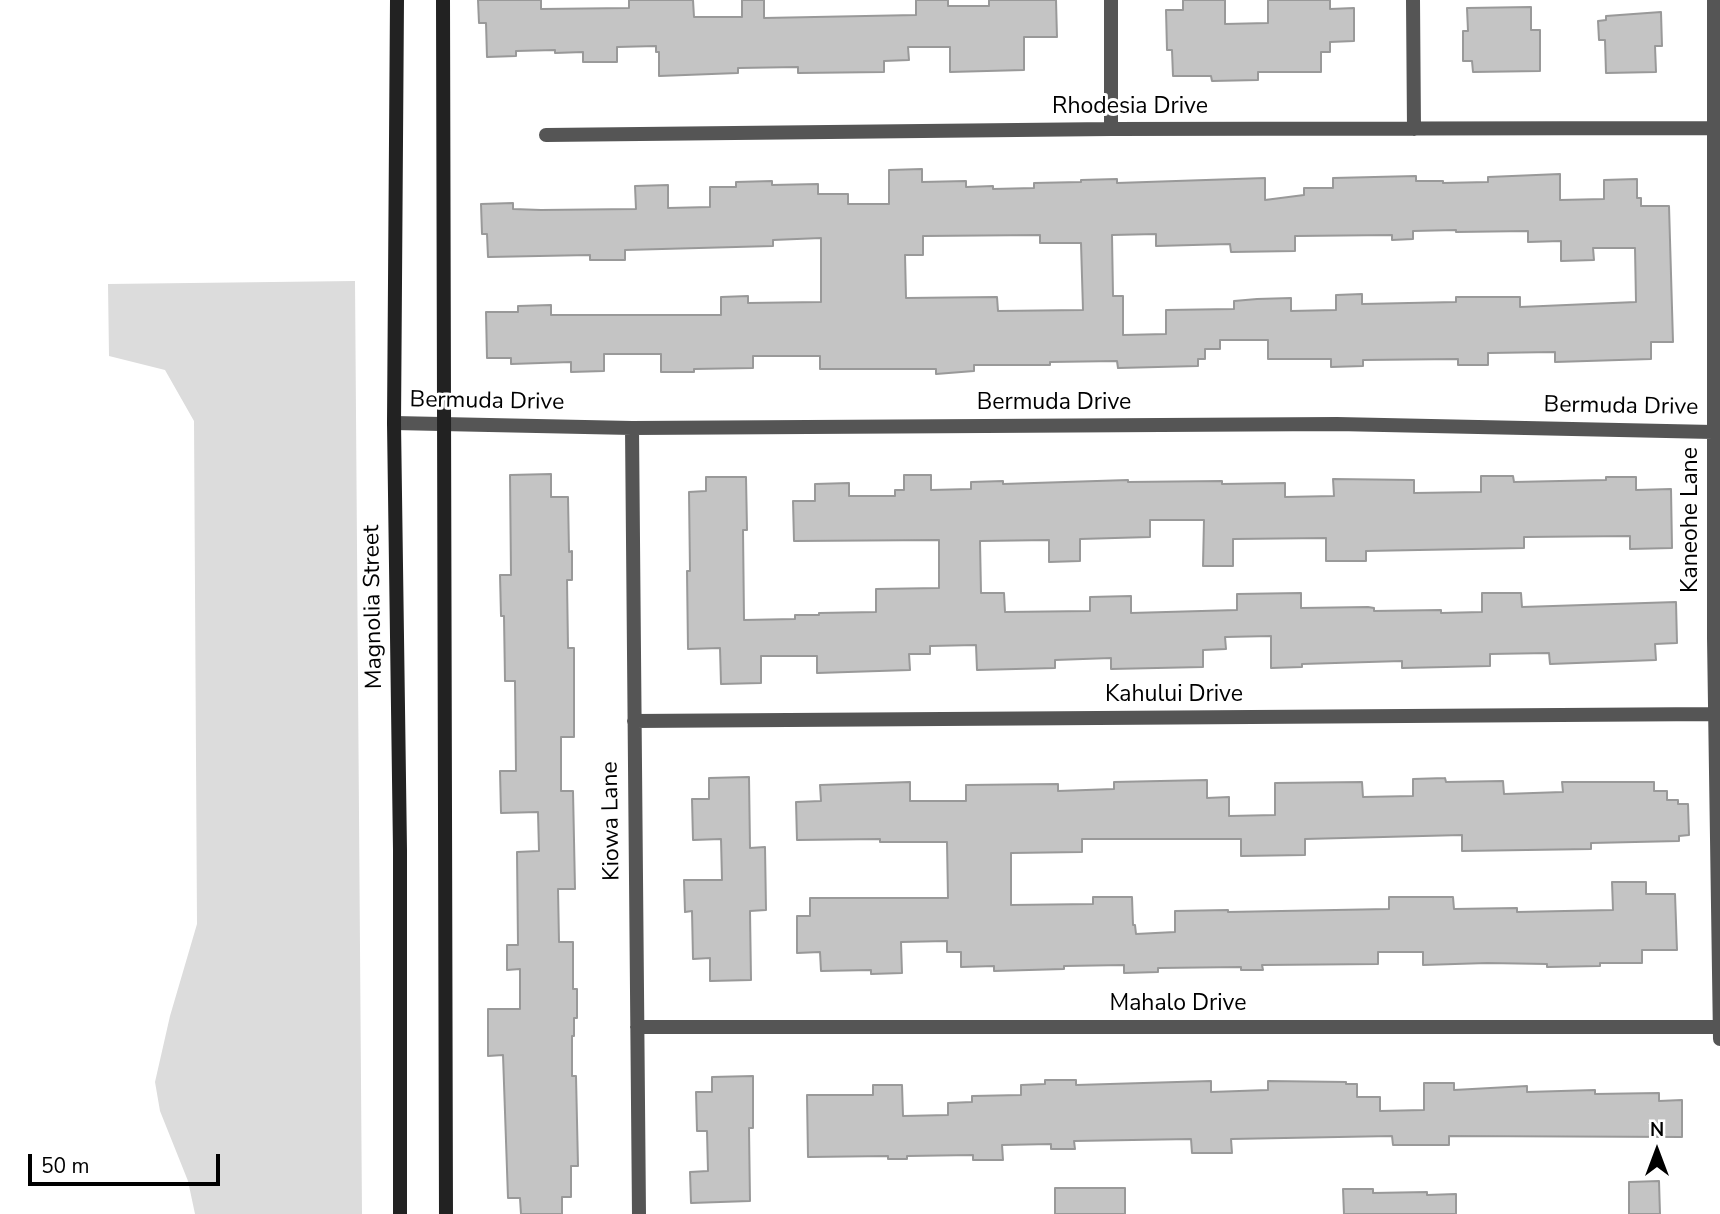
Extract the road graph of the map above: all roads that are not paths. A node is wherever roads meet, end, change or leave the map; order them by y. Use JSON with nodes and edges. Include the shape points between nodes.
{"nodes":[{"id":1,"x":397,"y":0,"type":"edge"},
{"id":2,"x":443,"y":0,"type":"edge"},
{"id":3,"x":1111,"y":0,"type":"edge"},
{"id":4,"x":1413,"y":0,"type":"edge"},
{"id":5,"x":1714,"y":0,"type":"edge"},
{"id":6,"x":1715,"y":128,"type":"junction"},
{"id":7,"x":1111,"y":129,"type":"junction"},
{"id":8,"x":1414,"y":129,"type":"junction"},
{"id":9,"x":546,"y":135,"type":"dead end"},
{"id":10,"x":394,"y":423,"type":"junction"},
{"id":11,"x":443,"y":423,"type":"junction"},
{"id":12,"x":632,"y":428,"type":"junction"},
{"id":13,"x":1713,"y":432,"type":"junction"},
{"id":14,"x":1715,"y":714,"type":"junction"},
{"id":15,"x":634,"y":721,"type":"junction"},
{"id":16,"x":637,"y":1027,"type":"junction"},
{"id":17,"x":1720,"y":1027,"type":"edge"},
{"id":18,"x":1720,"y":1039,"type":"edge"},
{"id":19,"x":400,"y":1214,"type":"edge"},
{"id":20,"x":446,"y":1214,"type":"edge"},
{"id":21,"x":639,"y":1214,"type":"edge"}],
"edges":[{"from":1,"to":10,"type":"main road","name":"Magnolia Street"},
{"from":2,"to":11,"type":"main road"},
{"from":3,"to":7,"type":"street"},
{"from":4,"to":8,"type":"street"},
{"from":5,"to":6,"type":"street","name":"Kaneohe Lane"},
{"from":6,"to":8,"type":"street","name":"Rhodesia Drive"},
{"from":6,"to":13,"type":"street","name":"Kaneohe Lane"},
{"from":7,"to":8,"type":"street","name":"Rhodesia Drive"},
{"from":7,"to":9,"type":"street","name":"Rhodesia Drive"},
{"from":10,"to":11,"type":"street","name":"Bermuda Drive"},
{"from":10,"to":19,"type":"main road","name":"Magnolia Street"},
{"from":11,"to":12,"type":"street","name":"Bermuda Drive"},
{"from":11,"to":20,"type":"main road"},
{"from":12,"to":13,"type":"street","name":"Bermuda Drive","via":[[1337,425]]},
{"from":12,"to":15,"type":"street","name":"Kiowa Lane"},
{"from":13,"to":14,"type":"street","name":"Kaneohe Lane"},
{"from":14,"to":15,"type":"street","name":"Kahului Drive"},
{"from":14,"to":17,"type":"street","name":"Kaneohe Lane"},
{"from":15,"to":16,"type":"street","name":"Kiowa Lane"},
{"from":16,"to":17,"type":"street","name":"Mahalo Drive"},
{"from":16,"to":21,"type":"street","name":"Kiowa Lane"},
{"from":17,"to":18,"type":"street","name":"Kaneohe Lane"}]}
